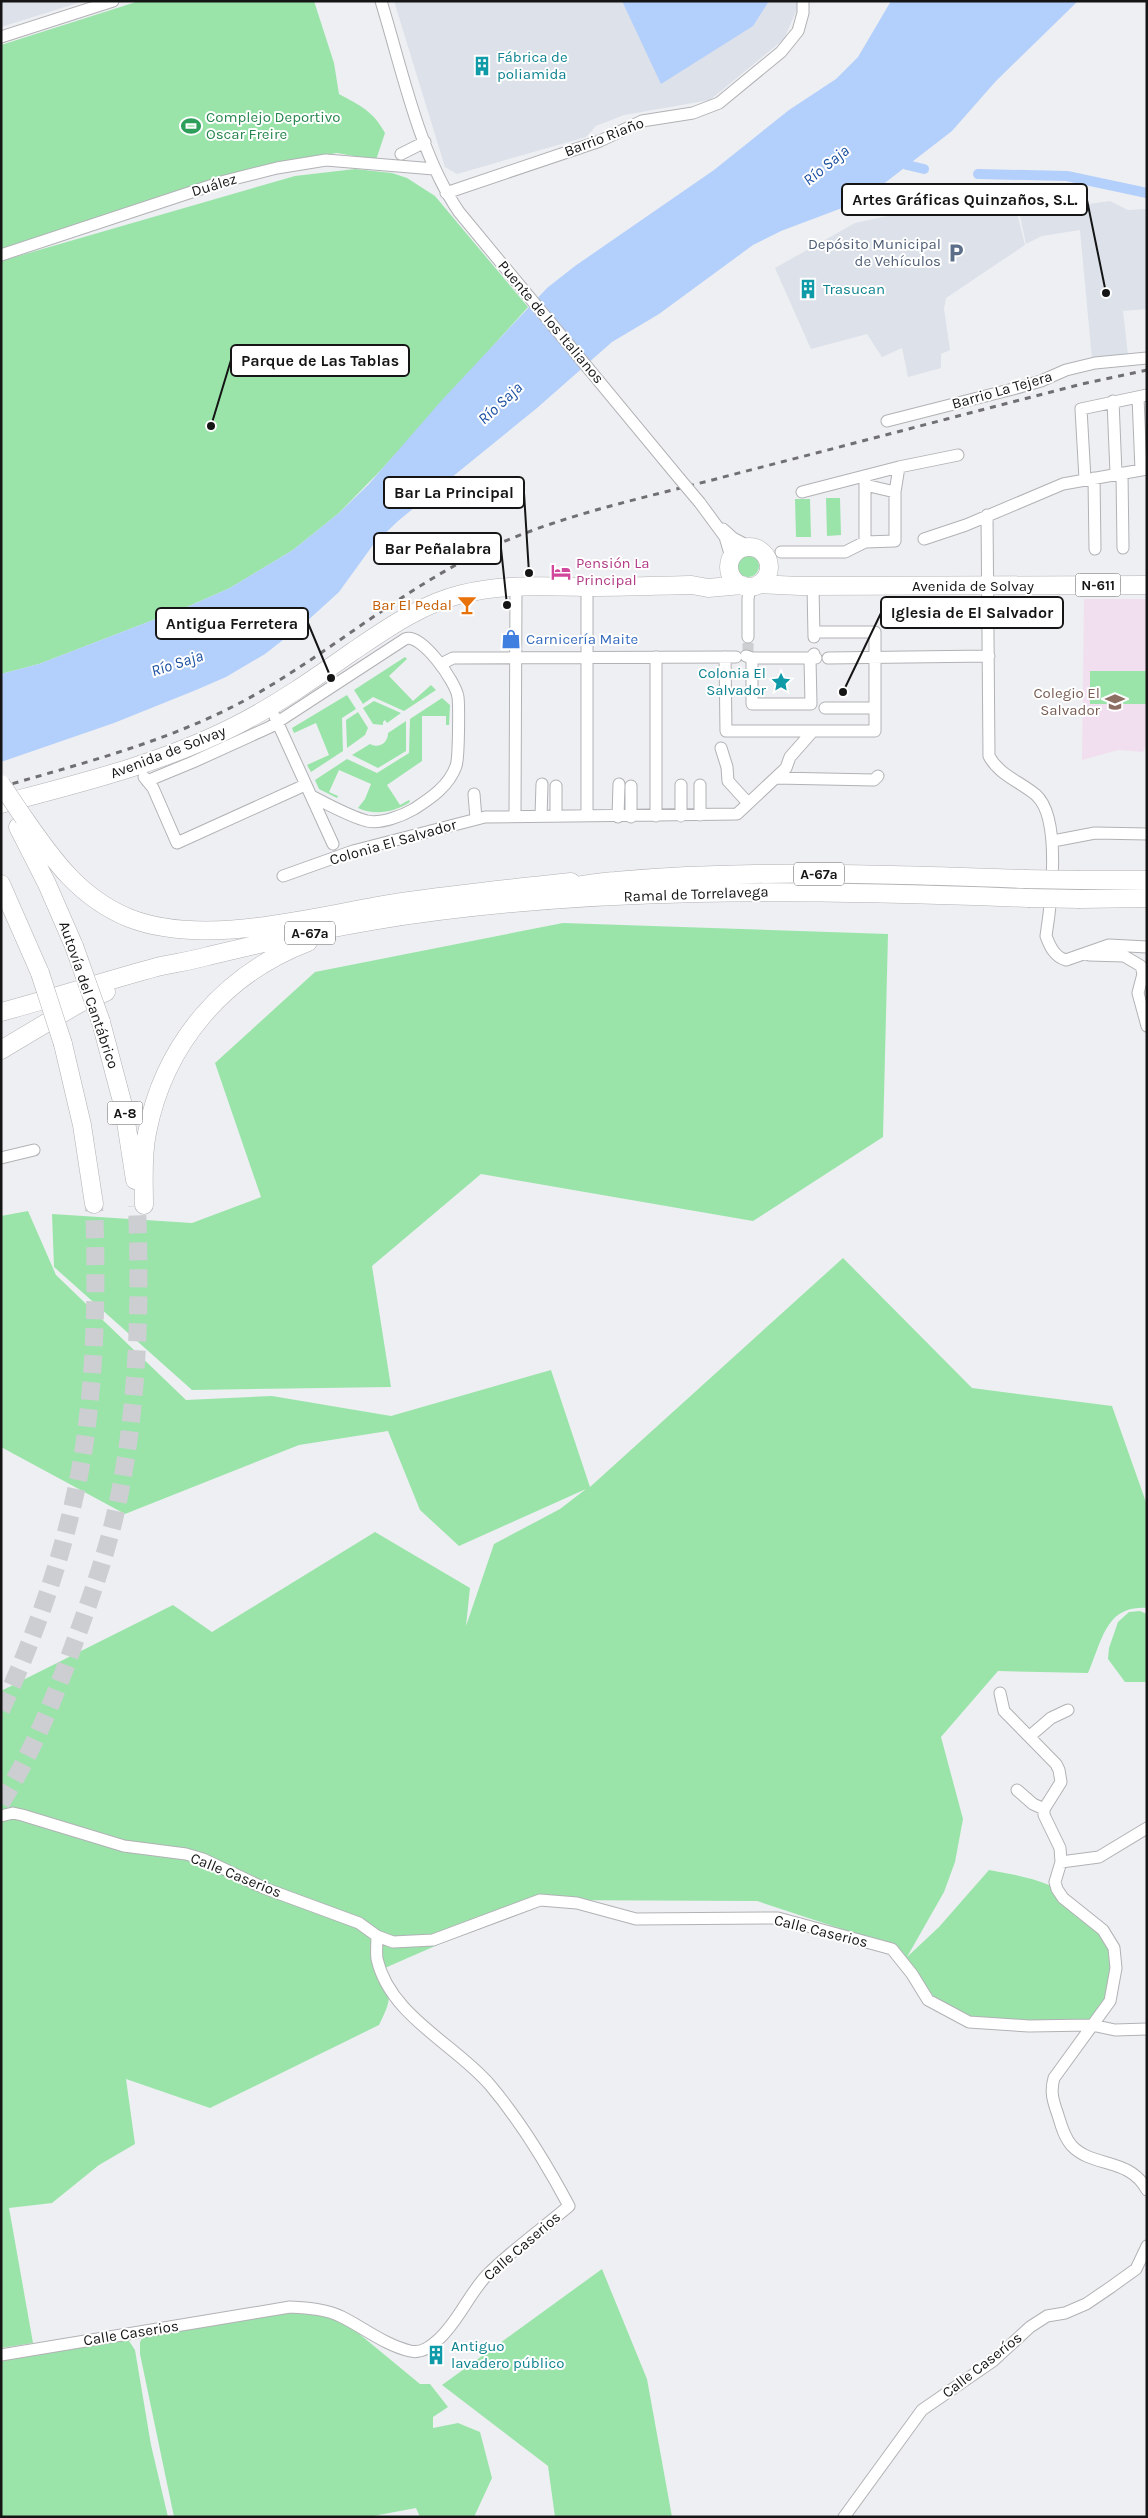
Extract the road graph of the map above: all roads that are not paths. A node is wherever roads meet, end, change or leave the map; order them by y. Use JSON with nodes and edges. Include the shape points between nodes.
{"nodes":[{"id":1,"x":113,"y":1,"type":"edge"},
{"id":2,"x":381,"y":1,"type":"edge"},
{"id":3,"x":803,"y":1,"type":"edge"},
{"id":4,"x":1,"y":37,"type":"edge"},
{"id":5,"x":424,"y":142,"type":"junction"},
{"id":6,"x":401,"y":154,"type":"dead end"},
{"id":7,"x":434,"y":170,"type":"junction"},
{"id":8,"x":446,"y":193,"type":"junction"},
{"id":9,"x":1,"y":255,"type":"edge"},
{"id":10,"x":1147,"y":358,"type":"edge"},
{"id":11,"x":1143,"y":396,"type":"edge"},
{"id":12,"x":1113,"y":401,"type":"junction"},
{"id":13,"x":887,"y":421,"type":"dead end"},
{"id":14,"x":958,"y":455,"type":"dead end"},
{"id":15,"x":899,"y":467,"type":"junction"},
{"id":16,"x":1144,"y":470,"type":"edge"},
{"id":17,"x":1119,"y":473,"type":"junction"},
{"id":18,"x":1090,"y":478,"type":"junction"},
{"id":19,"x":865,"y":481,"type":"junction"},
{"id":20,"x":802,"y":492,"type":"dead end"},
{"id":21,"x":895,"y":492,"type":"junction"},
{"id":22,"x":987,"y":514,"type":"junction"},
{"id":23,"x":716,"y":523,"type":"junction"},
{"id":24,"x":924,"y":539,"type":"dead end"},
{"id":25,"x":865,"y":542,"type":"junction"},
{"id":26,"x":750,"y":547,"type":"junction"},
{"id":27,"x":1123,"y":548,"type":"dead end"},
{"id":28,"x":1095,"y":549,"type":"dead end"},
{"id":29,"x":775,"y":557,"type":"junction"},
{"id":30,"x":730,"y":562,"type":"junction"},
{"id":31,"x":692,"y":585,"type":"junction"},
{"id":32,"x":751,"y":585,"type":"junction"},
{"id":33,"x":1147,"y":585,"type":"edge"},
{"id":34,"x":806,"y":586,"type":"junction"},
{"id":35,"x":516,"y":587,"type":"junction"},
{"id":36,"x":587,"y":587,"type":"junction"},
{"id":37,"x":988,"y":587,"type":"junction"},
{"id":38,"x":748,"y":637,"type":"tunnel mouth"},
{"id":39,"x":989,"y":656,"type":"junction"},
{"id":40,"x":515,"y":657,"type":"junction"},
{"id":41,"x":656,"y":657,"type":"junction"},
{"id":42,"x":743,"y":657,"type":"junction"},
{"id":43,"x":817,"y":657,"type":"junction"},
{"id":44,"x":875,"y":657,"type":"junction"},
{"id":45,"x":586,"y":658,"type":"junction"},
{"id":46,"x":441,"y":664,"type":"junction"},
{"id":47,"x":817,"y":708,"type":"dead end"},
{"id":48,"x":875,"y":708,"type":"junction"},
{"id":49,"x":273,"y":714,"type":"junction"},
{"id":50,"x":812,"y":732,"type":"junction"},
{"id":51,"x":720,"y":748,"type":"dead end"},
{"id":52,"x":134,"y":767,"type":"junction"},
{"id":53,"x":878,"y":776,"type":"dead end"},
{"id":54,"x":776,"y":778,"type":"junction"},
{"id":55,"x":147,"y":781,"type":"junction"},
{"id":56,"x":1,"y":784,"type":"edge"},
{"id":57,"x":542,"y":784,"type":"dead end"},
{"id":58,"x":618,"y":784,"type":"dead end"},
{"id":59,"x":305,"y":785,"type":"junction"},
{"id":60,"x":681,"y":785,"type":"dead end"},
{"id":61,"x":700,"y":785,"type":"dead end"},
{"id":62,"x":556,"y":786,"type":"dead end"},
{"id":63,"x":631,"y":786,"type":"dead end"},
{"id":64,"x":474,"y":794,"type":"dead end"},
{"id":65,"x":1,"y":796,"type":"edge"},
{"id":66,"x":311,"y":796,"type":"junction"},
{"id":67,"x":748,"y":803,"type":"junction"},
{"id":68,"x":1,"y":804,"type":"edge"},
{"id":69,"x":700,"y":815,"type":"junction"},
{"id":70,"x":515,"y":816,"type":"junction"},
{"id":71,"x":540,"y":816,"type":"junction"},
{"id":72,"x":556,"y":816,"type":"junction"},
{"id":73,"x":587,"y":816,"type":"junction"},
{"id":74,"x":656,"y":816,"type":"junction"},
{"id":75,"x":682,"y":816,"type":"junction"},
{"id":76,"x":618,"y":817,"type":"junction"},
{"id":77,"x":631,"y":817,"type":"junction"},
{"id":78,"x":20,"y":819,"type":"junction"},
{"id":79,"x":476,"y":819,"type":"junction"},
{"id":80,"x":1147,"y":834,"type":"edge"},
{"id":81,"x":1052,"y":841,"type":"junction"},
{"id":82,"x":333,"y":844,"type":"dead end"},
{"id":83,"x":283,"y":876,"type":"dead end"},
{"id":84,"x":1147,"y":880,"type":"edge"},
{"id":85,"x":614,"y":881,"type":"junction"},
{"id":86,"x":1,"y":884,"type":"edge"},
{"id":87,"x":705,"y":892,"type":"junction"},
{"id":88,"x":1147,"y":898,"type":"edge"},
{"id":89,"x":1,"y":913,"type":"edge"},
{"id":90,"x":1147,"y":947,"type":"edge"},
{"id":91,"x":1082,"y":955,"type":"junction"},
{"id":92,"x":188,"y":961,"type":"junction"},
{"id":93,"x":36,"y":981,"type":"junction"},
{"id":94,"x":1,"y":999,"type":"edge"},
{"id":95,"x":1,"y":1004,"type":"edge"},
{"id":96,"x":1,"y":1012,"type":"edge"},
{"id":97,"x":1147,"y":1026,"type":"edge"},
{"id":98,"x":1,"y":1050,"type":"edge"},
{"id":99,"x":34,"y":1150,"type":"dead end"},
{"id":100,"x":1,"y":1158,"type":"edge"},
{"id":101,"x":94,"y":1204,"type":"tunnel mouth"},
{"id":102,"x":1000,"y":1693,"type":"dead end"},
{"id":103,"x":1068,"y":1710,"type":"dead end"},
{"id":104,"x":1030,"y":1736,"type":"junction"},
{"id":105,"x":1017,"y":1790,"type":"dead end"},
{"id":106,"x":1044,"y":1809,"type":"junction"},
{"id":107,"x":1,"y":1816,"type":"edge"},
{"id":108,"x":1147,"y":1828,"type":"edge"},
{"id":109,"x":1061,"y":1862,"type":"junction"},
{"id":110,"x":377,"y":1936,"type":"junction"},
{"id":111,"x":1092,"y":2025,"type":"junction"},
{"id":112,"x":1147,"y":2029,"type":"edge"},
{"id":113,"x":1147,"y":2190,"type":"edge"},
{"id":114,"x":1146,"y":2247,"type":"edge"},
{"id":115,"x":1,"y":2355,"type":"edge"},
{"id":116,"x":844,"y":2517,"type":"edge"}],
"edges":[{"from":1,"to":4,"type":"street"},
{"from":2,"to":5,"type":"street","name":"Puente de los Italianos"},
{"from":3,"to":8,"type":"street","name":"Barrio Riaño","via":[[798,31],[782,52],[719,103],[693,113],[642,121],[600,141]]},
{"from":5,"to":6,"type":"street"},
{"from":5,"to":7,"type":"street","name":"Puente de los Italianos"},
{"from":7,"to":8,"type":"street","name":"Puente de los Italianos"},
{"from":7,"to":9,"type":"street","name":"Duález","via":[[326,160],[285,166],[225,181]]},
{"from":8,"to":23,"type":"street","name":"Puente de los Italianos","bridge":true},
{"from":10,"to":13,"type":"street","name":"Barrio La Tejera","via":[[1095,362],[1013,389]]},
{"from":11,"to":12,"type":"street"},
{"from":11,"to":16,"type":"street"},
{"from":12,"to":17,"type":"street"},
{"from":12,"to":18,"type":"street","via":[[1081,409]]},
{"from":14,"to":15,"type":"street"},
{"from":15,"to":19,"type":"street"},
{"from":15,"to":21,"type":"street"},
{"from":16,"to":17,"type":"street"},
{"from":17,"to":18,"type":"street"},
{"from":17,"to":27,"type":"street"},
{"from":18,"to":22,"type":"street","via":[[1058,486]]},
{"from":18,"to":28,"type":"street"},
{"from":19,"to":20,"type":"street"},
{"from":19,"to":21,"type":"street"},
{"from":19,"to":25,"type":"street"},
{"from":21,"to":25,"type":"street","via":[[895,541]]},
{"from":22,"to":24,"type":"street"},
{"from":22,"to":37,"type":"street"},
{"from":23,"to":26,"type":"street"},
{"from":23,"to":30,"type":"street","via":[[725,538]]},
{"from":25,"to":29,"type":"street","via":[[845,552]]},
{"from":26,"to":29,"type":"highway"},
{"from":26,"to":30,"type":"highway","number":"N-611","via":[[741,548]]},
{"from":29,"to":32,"type":"highway","via":[[767,575]]},
{"from":29,"to":34,"type":"highway"},
{"from":30,"to":31,"type":"highway","name":"Avenida de Solvay","number":"N-611","via":[[710,581]]},
{"from":30,"to":32,"type":"highway","via":[[734,580]]},
{"from":31,"to":32,"type":"highway","name":"Avenida de Solvay","number":"N-611","via":[[708,588]]},
{"from":31,"to":36,"type":"highway","name":"Avenida de Solvay","number":"N-611"},
{"from":32,"to":34,"type":"highway","name":"Avenida de Solvay","number":"N-611"},
{"from":32,"to":38,"type":"street"},
{"from":33,"to":37,"type":"highway","name":"Avenida de Solvay","number":"N-611"},
{"from":34,"to":37,"type":"highway","name":"Avenida de Solvay","number":"N-611"},
{"from":34,"to":44,"type":"street","via":[[814,634],[875,632]]},
{"from":35,"to":36,"type":"highway","name":"Avenida de Solvay","number":"N-611"},
{"from":35,"to":40,"type":"street"},
{"from":35,"to":49,"type":"highway","name":"Avenida de Solvay","number":"N-611","via":[[462,594],[432,603],[392,625]]},
{"from":36,"to":45,"type":"street"},
{"from":37,"to":39,"type":"street"},
{"from":39,"to":44,"type":"street"},
{"from":39,"to":81,"type":"street","via":[[989,756],[998,768],[1036,796],[1044,806]]},
{"from":40,"to":45,"type":"street"},
{"from":40,"to":46,"type":"street","via":[[453,658]]},
{"from":40,"to":70,"type":"street"},
{"from":41,"to":42,"type":"street"},
{"from":41,"to":45,"type":"street"},
{"from":41,"to":74,"type":"street"},
{"from":42,"to":43,"type":"street"},
{"from":42,"to":43,"type":"street","via":[[752,704],[811,704]]},
{"from":42,"to":50,"type":"street","via":[[726,731]]},
{"from":43,"to":44,"type":"street"},
{"from":44,"to":48,"type":"street"},
{"from":45,"to":73,"type":"street"},
{"from":46,"to":49,"type":"street","via":[[416,640],[407,638]]},
{"from":46,"to":66,"type":"street","via":[[458,697],[456,765],[440,791],[402,816],[368,822]]},
{"from":47,"to":48,"type":"street"},
{"from":48,"to":50,"type":"street","via":[[875,731]]},
{"from":49,"to":52,"type":"highway","name":"Avenida de Solvay","number":"N-611"},
{"from":49,"to":55,"type":"street","via":[[218,752]]},
{"from":49,"to":59,"type":"street"},
{"from":50,"to":54,"type":"street","name":"Colonia El Salvador"},
{"from":51,"to":67,"type":"street","via":[[728,781]]},
{"from":52,"to":55,"type":"street"},
{"from":52,"to":68,"type":"highway","name":"Avenida de Solvay","number":"N-611"},
{"from":53,"to":54,"type":"street","via":[[874,780]]},
{"from":54,"to":67,"type":"street","name":"Colonia El Salvador"},
{"from":55,"to":59,"type":"street","via":[[177,843]]},
{"from":56,"to":78,"type":"highway","bridge":true},
{"from":57,"to":71,"type":"street"},
{"from":58,"to":76,"type":"street"},
{"from":59,"to":66,"type":"street"},
{"from":60,"to":75,"type":"street"},
{"from":61,"to":69,"type":"street"},
{"from":62,"to":72,"type":"street"},
{"from":63,"to":77,"type":"street"},
{"from":64,"to":79,"type":"street","name":"Colonia El Salvador"},
{"from":65,"to":78,"type":"highway","name":"Autovía del Cantábrico","number":"A-8"},
{"from":66,"to":82,"type":"street"},
{"from":67,"to":69,"type":"street","name":"Colonia El Salvador","via":[[737,814]]},
{"from":69,"to":75,"type":"street","name":"Colonia El Salvador"},
{"from":70,"to":71,"type":"street","name":"Colonia El Salvador"},
{"from":70,"to":79,"type":"street","name":"Colonia El Salvador"},
{"from":71,"to":72,"type":"street","name":"Colonia El Salvador"},
{"from":72,"to":73,"type":"street","name":"Colonia El Salvador"},
{"from":73,"to":76,"type":"street","name":"Colonia El Salvador"},
{"from":74,"to":75,"type":"street","name":"Colonia El Salvador"},
{"from":74,"to":77,"type":"street","name":"Colonia El Salvador"},
{"from":76,"to":77,"type":"street","name":"Colonia El Salvador"},
{"from":78,"to":85,"type":"highway","via":[[60,869],[91,897],[129,918],[173,929],[232,930],[401,902],[576,881]]},
{"from":78,"to":87,"type":"highway","name":"Autovía del Cantábrico","number":"A-8","bridge":true,"via":[[74,946],[101,1022],[124,1108],[141,1206],[147,1135],[157,1097],[177,1052],[214,1002],[266,961],[308,942],[384,924],[522,906]]},
{"from":79,"to":83,"type":"street","name":"Colonia El Salvador","via":[[353,851]]},
{"from":80,"to":81,"type":"street","via":[[1095,833]]},
{"from":81,"to":91,"type":"street","via":[[1046,936],[1055,954],[1066,960]]},
{"from":84,"to":85,"type":"highway","name":"Ramal de Torrelavega","number":"A-67a","bridge":true,"via":[[803,874],[705,875]]},
{"from":85,"to":93,"type":"highway","name":"Ramal de Torrelavega","number":"A-67a","via":[[397,908],[274,930],[151,960]]},
{"from":86,"to":93,"type":"highway"},
{"from":87,"to":88,"type":"highway","name":"Ramal de Torrelavega","number":"A-67a","bridge":true},
{"from":87,"to":92,"type":"highway","name":"Ramal de Torrelavega","number":"A-67a","via":[[491,905],[372,921]]},
{"from":89,"to":93,"type":"highway"},
{"from":90,"to":91,"type":"street","via":[[1109,944]]},
{"from":91,"to":97,"type":"street","via":[[1124,956],[1142,966],[1138,993]]},
{"from":92,"to":96,"type":"highway"},
{"from":92,"to":98,"type":"highway","via":[[78,1004]]},
{"from":93,"to":94,"type":"highway"},
{"from":93,"to":95,"type":"highway"},
{"from":93,"to":101,"type":"highway","bridge":true,"via":[[63,1044],[82,1125]]},
{"from":99,"to":100,"type":"street"},
{"from":102,"to":104,"type":"street","via":[[1004,1711]]},
{"from":103,"to":104,"type":"street","via":[[1051,1718]]},
{"from":104,"to":106,"type":"street","via":[[1056,1764],[1061,1776],[1058,1788]]},
{"from":105,"to":106,"type":"street"},
{"from":106,"to":109,"type":"street","via":[[1060,1848]]},
{"from":107,"to":110,"type":"street","name":"Calle Caserios","via":[[14,1813],[124,1846],[203,1859],[264,1888],[359,1923]]},
{"from":108,"to":109,"type":"street","via":[[1099,1857]]},
{"from":109,"to":111,"type":"street","via":[[1055,1882],[1060,1893],[1103,1930],[1114,1948],[1116,1968],[1112,1994]]},
{"from":110,"to":111,"type":"street","name":"Calle Caserios","via":[[393,1942],[432,1940],[540,1900],[578,1903],[636,1919],[778,1918],[892,1949],[928,2000],[969,2022],[1030,2026]]},
{"from":110,"to":115,"type":"street","name":"Calle Caserios","via":[[377,1959],[393,1994],[408,2011],[476,2068],[492,2087],[524,2127],[569,2206],[488,2274],[472,2292],[446,2333],[422,2351],[400,2348],[342,2316],[312,2308],[290,2307]]},
{"from":111,"to":112,"type":"street","name":"Calle Caserios","via":[[1115,2030]]},
{"from":111,"to":113,"type":"street","via":[[1054,2078],[1050,2091],[1061,2125],[1072,2146],[1085,2155],[1111,2162],[1134,2174]]},
{"from":114,"to":116,"type":"street","name":"Calle Caseríos","via":[[1136,2269],[1118,2283],[1086,2304],[1047,2316],[1030,2327],[993,2361],[922,2410]]}]}
